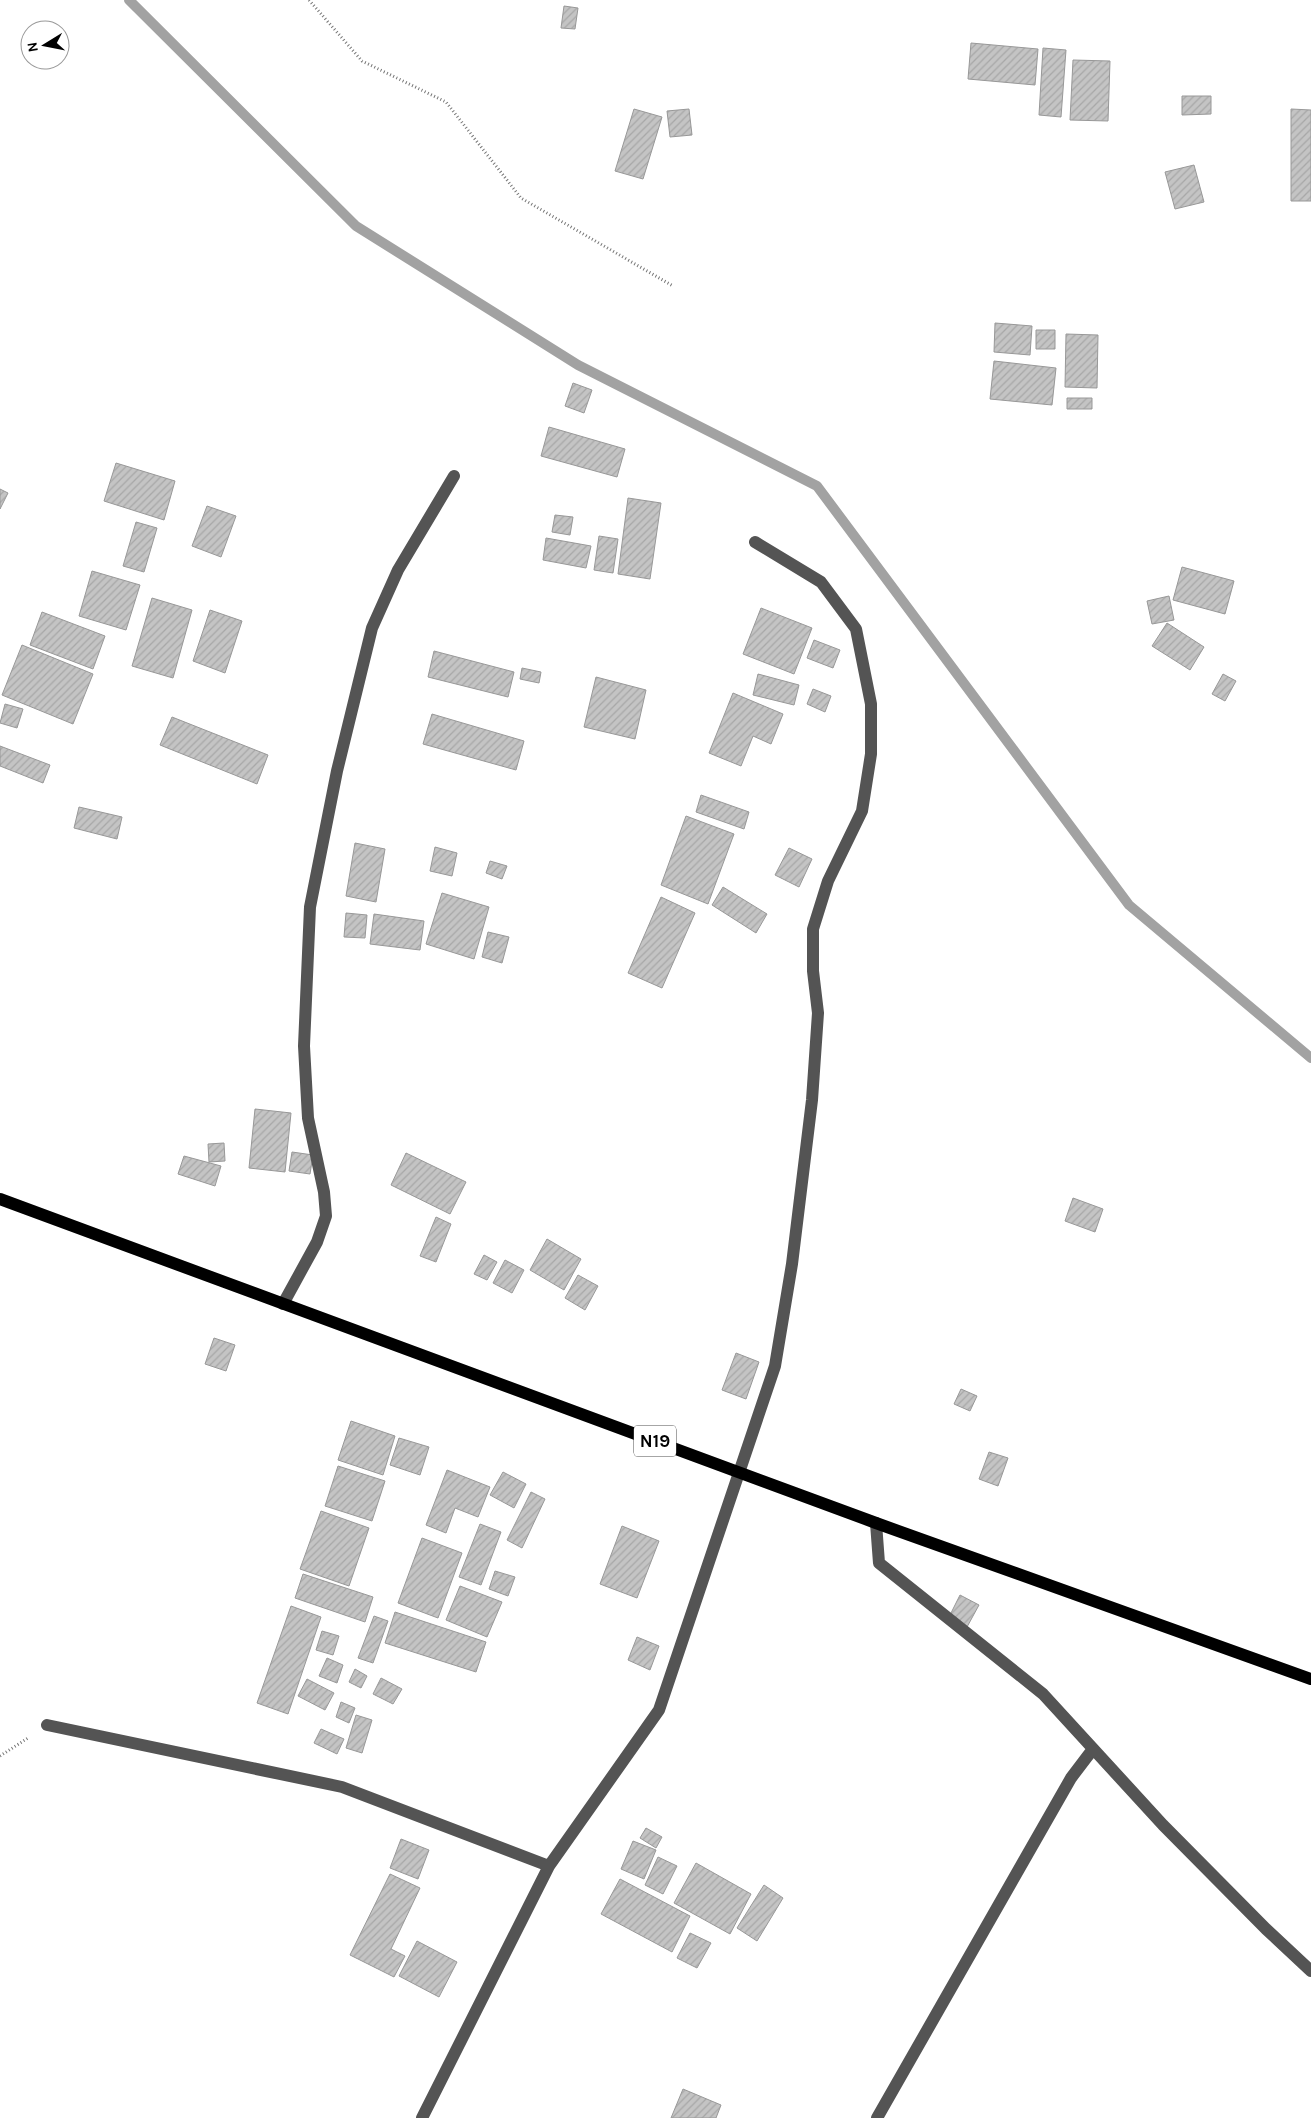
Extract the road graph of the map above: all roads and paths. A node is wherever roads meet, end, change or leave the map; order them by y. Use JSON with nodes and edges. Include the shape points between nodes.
{"nodes":[{"id":1,"x":309,"y":0,"type":"edge"},
{"id":2,"x":673,"y":286,"type":"dead end"},
{"id":3,"x":454,"y":476,"type":"dead end"},
{"id":4,"x":755,"y":542,"type":"dead end"},
{"id":5,"x":0,"y":1199,"type":"edge"},
{"id":6,"x":283,"y":1304,"type":"junction"},
{"id":7,"x":738,"y":1472,"type":"junction"},
{"id":8,"x":876,"y":1523,"type":"junction"},
{"id":9,"x":1311,"y":1679,"type":"edge"},
{"id":10,"x":47,"y":1725,"type":"joint"},
{"id":11,"x":1093,"y":1749,"type":"junction"},
{"id":12,"x":0,"y":1756,"type":"edge"},
{"id":13,"x":549,"y":1866,"type":"junction"},
{"id":14,"x":1311,"y":1971,"type":"edge"},
{"id":15,"x":422,"y":2118,"type":"edge"},
{"id":16,"x":877,"y":2118,"type":"edge"}],
"edges":[{"from":1,"to":2,"type":"path","via":[[362,61],[446,102],[521,198]]},
{"from":3,"to":6,"type":"street","via":[[398,570],[372,628],[337,771],[310,907],[304,1046],[308,1118],[326,1216],[317,1242]]},
{"from":4,"to":7,"type":"street","via":[[821,582],[856,629],[871,704],[871,754],[862,811],[828,882],[813,929],[818,1013],[812,1100],[792,1264],[775,1366]]},
{"from":5,"to":6,"type":"main road","number":"N19"},
{"from":6,"to":7,"type":"main road","number":"N19"},
{"from":7,"to":8,"type":"main road","number":"N19"},
{"from":7,"to":13,"type":"street","via":[[659,1710]]},
{"from":8,"to":9,"type":"main road","number":"N19"},
{"from":8,"to":11,"type":"street","via":[[879,1563],[1043,1694]]},
{"from":10,"to":12,"type":"path"},
{"from":10,"to":13,"type":"street","via":[[342,1787]]},
{"from":11,"to":14,"type":"street","via":[[1170,1832]]},
{"from":11,"to":16,"type":"street","via":[[1072,1778]]},
{"from":13,"to":15,"type":"street"}]}
